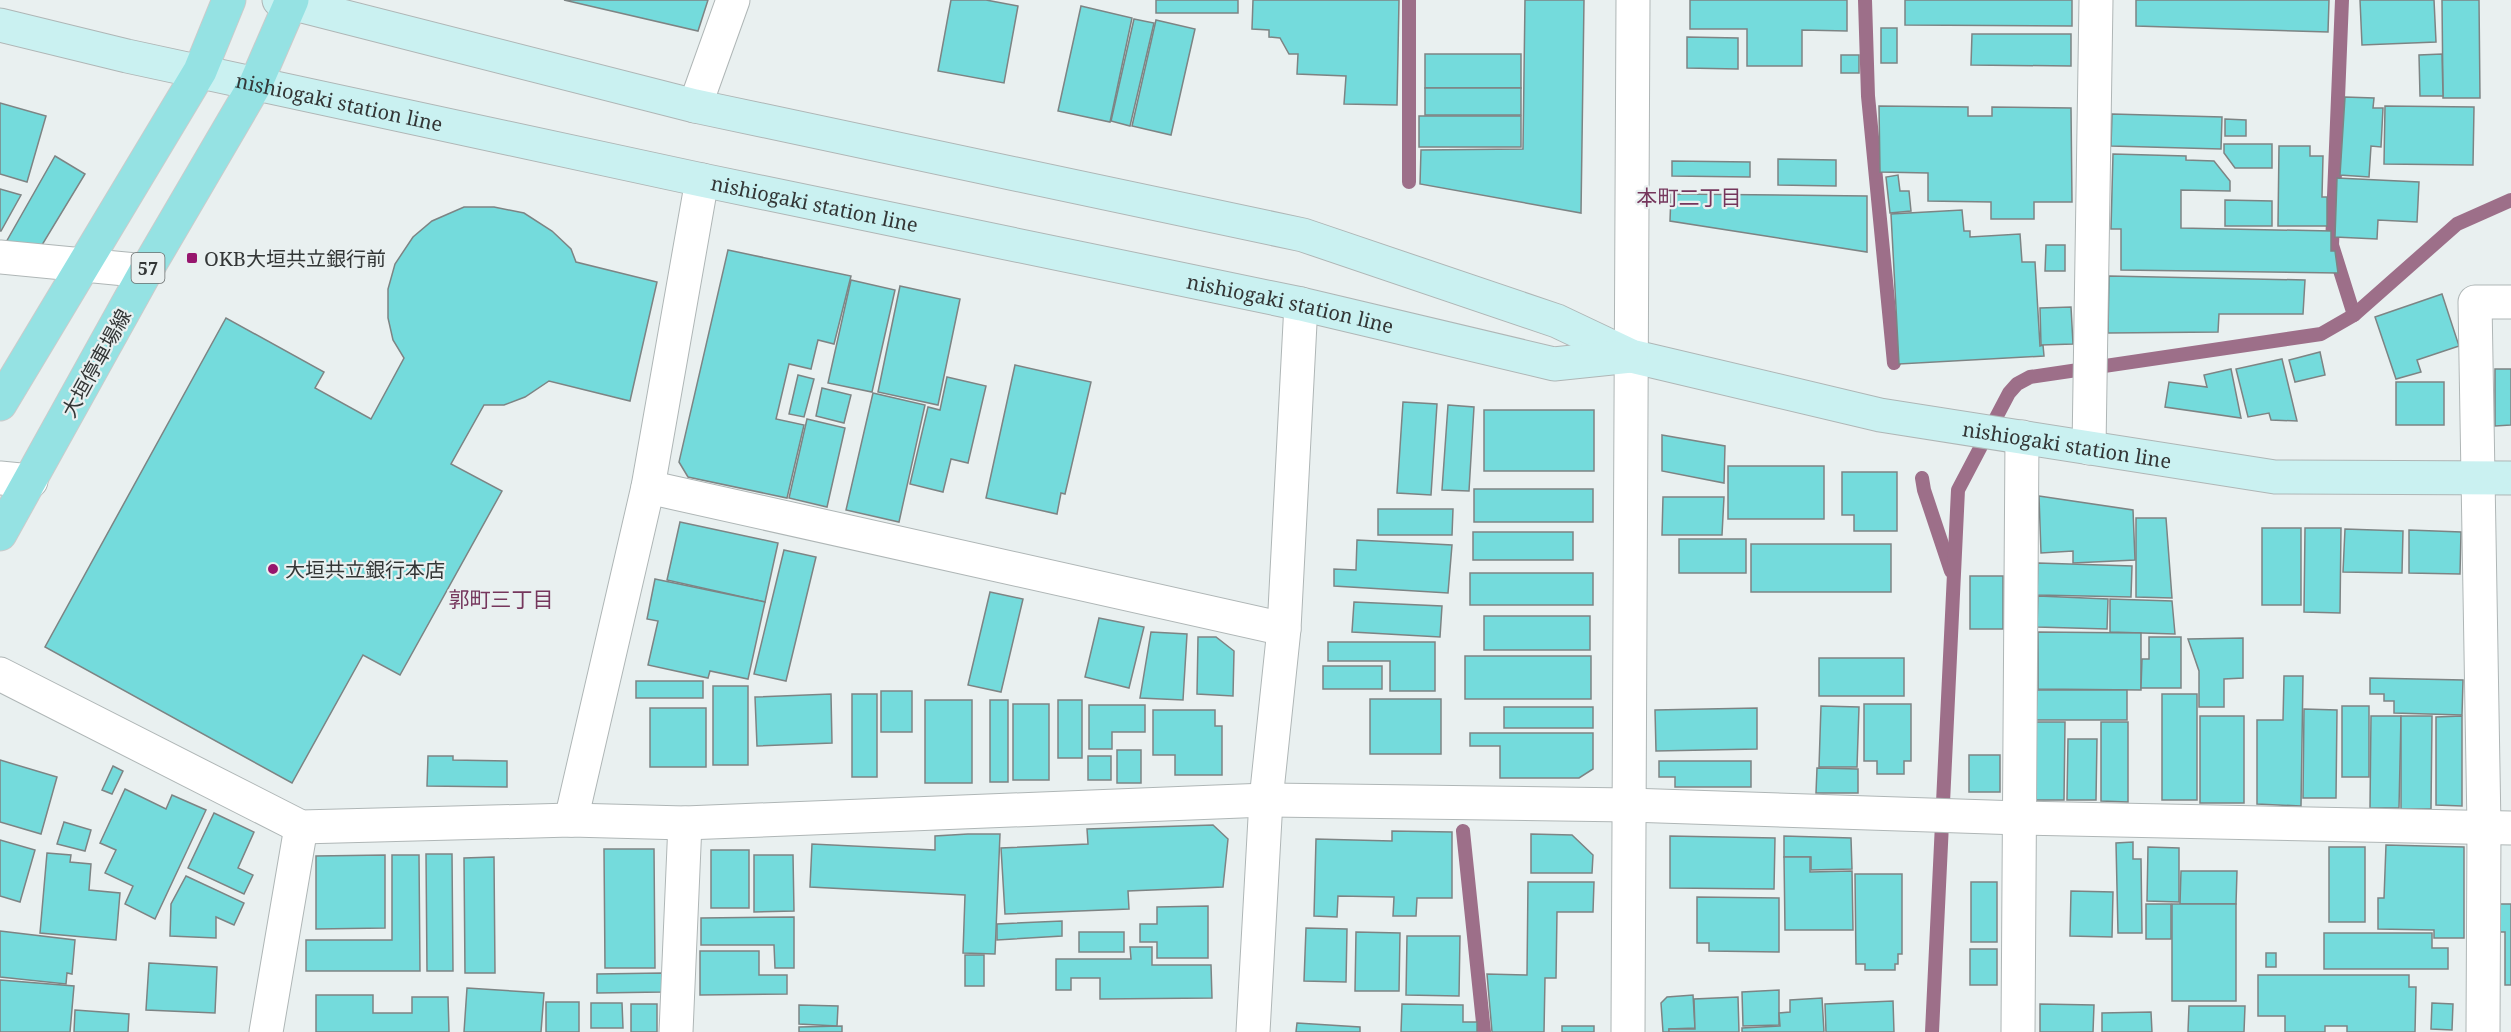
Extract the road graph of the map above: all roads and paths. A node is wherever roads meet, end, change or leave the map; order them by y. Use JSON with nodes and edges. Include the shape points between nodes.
{"nodes":[{"id":1,"x":229,"y":0,"type":"edge"},
{"id":2,"x":733,"y":0,"type":"edge"},
{"id":3,"x":1633,"y":0,"type":"edge"},
{"id":4,"x":2096,"y":0,"type":"edge"},
{"id":5,"x":288,"y":1,"type":"edge"},
{"id":6,"x":0,"y":24,"type":"edge"},
{"id":7,"x":200,"y":71,"type":"junction"},
{"id":8,"x":256,"y":83,"type":"junction"},
{"id":9,"x":695,"y":106,"type":"junction"},
{"id":10,"x":702,"y":180,"type":"junction"},
{"id":11,"x":0,"y":257,"type":"edge"},
{"id":12,"x":83,"y":265,"type":"junction"},
{"id":13,"x":146,"y":271,"type":"junction"},
{"id":14,"x":2511,"y":302,"type":"edge"},
{"id":15,"x":1301,"y":304,"type":"junction"},
{"id":16,"x":1631,"y":356,"type":"junction"},
{"id":17,"x":0,"y":404,"type":"edge"},
{"id":18,"x":2022,"y":437,"type":"junction"},
{"id":19,"x":2090,"y":448,"type":"junction"},
{"id":20,"x":2477,"y":477,"type":"junction"},
{"id":21,"x":2511,"y":478,"type":"edge"},
{"id":22,"x":16,"y":480,"type":"edge"},
{"id":23,"x":648,"y":487,"type":"junction"},
{"id":24,"x":0,"y":534,"type":"edge"},
{"id":25,"x":1284,"y":629,"type":"junction"},
{"id":26,"x":0,"y":674,"type":"edge"},
{"id":27,"x":1266,"y":800,"type":"junction"},
{"id":28,"x":1629,"y":805,"type":"junction"},
{"id":29,"x":2020,"y":819,"type":"junction"},
{"id":30,"x":571,"y":820,"type":"junction"},
{"id":31,"x":685,"y":823,"type":"junction"},
{"id":32,"x":301,"y":827,"type":"junction"},
{"id":33,"x":2497,"y":827,"type":"edge"},
{"id":34,"x":266,"y":1032,"type":"edge"},
{"id":35,"x":676,"y":1032,"type":"edge"},
{"id":36,"x":1252,"y":1032,"type":"edge"},
{"id":37,"x":1628,"y":1032,"type":"edge"},
{"id":38,"x":2018,"y":1032,"type":"edge"},
{"id":39,"x":2483,"y":1032,"type":"edge"}],
"edges":[{"from":1,"to":7,"type":"main road"},
{"from":2,"to":9,"type":"street"},
{"from":3,"to":16,"type":"street"},
{"from":4,"to":19,"type":"street"},
{"from":5,"to":8,"type":"main road","name":"大垣停車場線","number":"57"},
{"from":5,"to":9,"type":"main road","name":"nishiogaki station line"},
{"from":6,"to":7,"type":"main road","name":"nishiogaki station line"},
{"from":7,"to":8,"type":"main road","name":"nishiogaki station line"},
{"from":7,"to":12,"type":"main road"},
{"from":8,"to":10,"type":"main road","name":"nishiogaki station line"},
{"from":8,"to":13,"type":"main road","name":"大垣停車場線","number":"57"},
{"from":9,"to":16,"type":"main road","name":"nishiogaki station line","via":[[1303,236],[1557,321]]},
{"from":10,"to":15,"type":"main road","name":"nishiogaki station line"},
{"from":10,"to":23,"type":"street"},
{"from":11,"to":12,"type":"street"},
{"from":12,"to":13,"type":"street"},
{"from":12,"to":17,"type":"main road"},
{"from":13,"to":22,"type":"main road","name":"大垣停車場線","number":"57"},
{"from":14,"to":20,"type":"street","via":[[2475,302]]},
{"from":15,"to":16,"type":"main road","name":"nishiogaki station line","via":[[1554,364]]},
{"from":15,"to":25,"type":"street"},
{"from":16,"to":18,"type":"main road","name":"nishiogaki station line","via":[[1880,415]]},
{"from":16,"to":28,"type":"street"},
{"from":18,"to":19,"type":"main road","name":"nishiogaki station line"},
{"from":18,"to":29,"type":"street"},
{"from":19,"to":20,"type":"main road","name":"nishiogaki station line","via":[[2275,477]]},
{"from":20,"to":21,"type":"main road","name":"nishiogaki station line"},
{"from":20,"to":33,"type":"street"},
{"from":22,"to":24,"type":"main road","name":"大垣停車場線","number":"57"},
{"from":23,"to":25,"type":"street"},
{"from":23,"to":30,"type":"street"},
{"from":25,"to":27,"type":"street"},
{"from":26,"to":32,"type":"street"},
{"from":27,"to":28,"type":"street"},
{"from":27,"to":31,"type":"street"},
{"from":27,"to":36,"type":"street"},
{"from":28,"to":29,"type":"street"},
{"from":28,"to":37,"type":"street"},
{"from":29,"to":33,"type":"street"},
{"from":29,"to":38,"type":"street"},
{"from":30,"to":31,"type":"street"},
{"from":30,"to":32,"type":"street"},
{"from":31,"to":35,"type":"street"},
{"from":32,"to":34,"type":"street"},
{"from":33,"to":39,"type":"street"}]}
